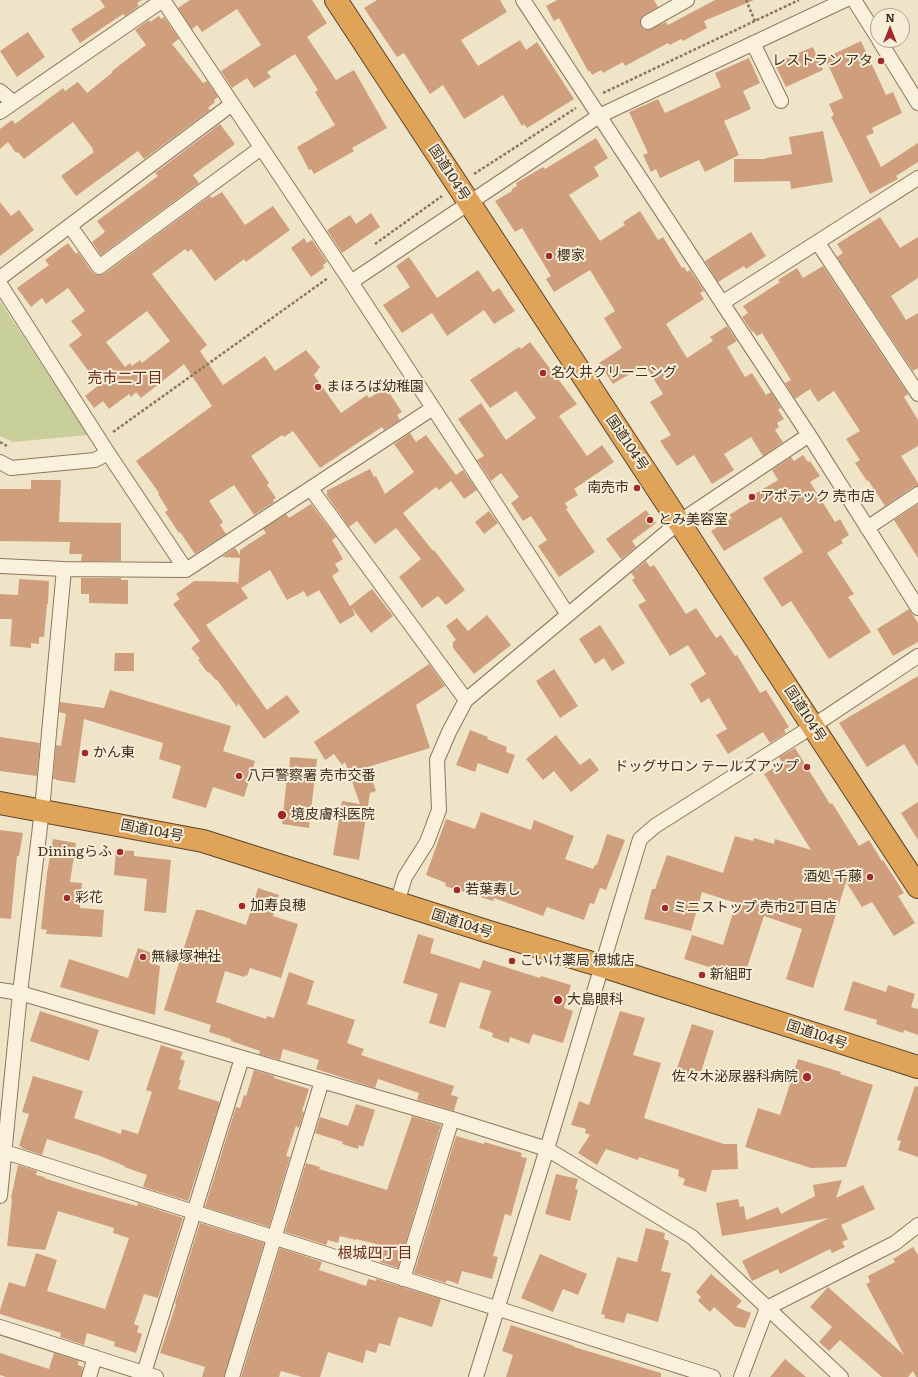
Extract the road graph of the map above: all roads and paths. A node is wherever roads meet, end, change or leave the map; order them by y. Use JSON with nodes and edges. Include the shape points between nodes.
{"nodes":[{"id":1,"x":163,"y":0,"type":"edge"},
{"id":2,"x":336,"y":0,"type":"edge"},
{"id":3,"x":523,"y":0,"type":"edge"},
{"id":4,"x":687,"y":0,"type":"edge"},
{"id":5,"x":746,"y":0,"type":"edge"},
{"id":6,"x":845,"y":0,"type":"edge"},
{"id":7,"x":854,"y":0,"type":"edge"},
{"id":8,"x":755,"y":21,"type":"dead end"},
{"id":9,"x":648,"y":22,"type":"dead end"},
{"id":10,"x":870,"y":26,"type":"edge"},
{"id":11,"x":753,"y":43,"type":"junction"},
{"id":12,"x":884,"y":48,"type":"edge"},
{"id":13,"x":0,"y":91,"type":"edge"},
{"id":14,"x":781,"y":101,"type":"dead end"},
{"id":15,"x":13,"y":102,"type":"junction"},
{"id":16,"x":232,"y":104,"type":"junction"},
{"id":17,"x":918,"y":104,"type":"edge"},
{"id":18,"x":0,"y":112,"type":"edge"},
{"id":19,"x":599,"y":116,"type":"junction"},
{"id":20,"x":261,"y":148,"type":"junction"},
{"id":21,"x":918,"y":178,"type":"edge"},
{"id":22,"x":463,"y":194,"type":"junction"},
{"id":23,"x":70,"y":226,"type":"junction"},
{"id":24,"x":818,"y":243,"type":"junction"},
{"id":25,"x":372,"y":246,"type":"dead end"},
{"id":26,"x":341,"y":268,"type":"junction"},
{"id":27,"x":0,"y":278,"type":"edge"},
{"id":28,"x":351,"y":282,"type":"junction"},
{"id":29,"x":0,"y":284,"type":"edge"},
{"id":30,"x":722,"y":303,"type":"junction"},
{"id":31,"x":918,"y":394,"type":"edge"},
{"id":32,"x":433,"y":408,"type":"junction"},
{"id":33,"x":809,"y":435,"type":"junction"},
{"id":34,"x":100,"y":441,"type":"junction"},
{"id":35,"x":0,"y":442,"type":"edge"},
{"id":36,"x":12,"y":448,"type":"dead end"},
{"id":37,"x":108,"y":454,"type":"junction"},
{"id":38,"x":0,"y":462,"type":"edge"},
{"id":39,"x":311,"y":489,"type":"junction"},
{"id":40,"x":918,"y":494,"type":"edge"},
{"id":41,"x":679,"y":522,"type":"junction"},
{"id":42,"x":867,"y":528,"type":"junction"},
{"id":43,"x":0,"y":566,"type":"edge"},
{"id":44,"x":64,"y":569,"type":"junction"},
{"id":45,"x":186,"y":570,"type":"junction"},
{"id":46,"x":918,"y":608,"type":"edge"},
{"id":47,"x":568,"y":615,"type":"junction"},
{"id":48,"x":918,"y":656,"type":"edge"},
{"id":49,"x":466,"y":700,"type":"junction"},
{"id":50,"x":813,"y":726,"type":"junction"},
{"id":51,"x":0,"y":803,"type":"edge"},
{"id":52,"x":42,"y":810,"type":"junction"},
{"id":53,"x":918,"y":887,"type":"edge"},
{"id":54,"x":396,"y":903,"type":"junction"},
{"id":55,"x":602,"y":966,"type":"junction"},
{"id":56,"x":0,"y":990,"type":"edge"},
{"id":57,"x":20,"y":993,"type":"junction"},
{"id":58,"x":242,"y":1058,"type":"junction"},
{"id":59,"x":918,"y":1067,"type":"edge"},
{"id":60,"x":322,"y":1081,"type":"junction"},
{"id":61,"x":452,"y":1119,"type":"junction"},
{"id":62,"x":547,"y":1149,"type":"junction"},
{"id":63,"x":4,"y":1152,"type":"junction"},
{"id":64,"x":0,"y":1196,"type":"edge"},
{"id":65,"x":194,"y":1212,"type":"junction"},
{"id":66,"x":918,"y":1225,"type":"edge"},
{"id":67,"x":274,"y":1238,"type":"junction"},
{"id":68,"x":403,"y":1279,"type":"junction"},
{"id":69,"x":496,"y":1308,"type":"junction"},
{"id":70,"x":767,"y":1308,"type":"junction"},
{"id":71,"x":0,"y":1327,"type":"edge"},
{"id":72,"x":95,"y":1358,"type":"junction"},
{"id":73,"x":150,"y":1375,"type":"edge"},
{"id":74,"x":89,"y":1377,"type":"edge"},
{"id":75,"x":232,"y":1377,"type":"edge"},
{"id":76,"x":476,"y":1377,"type":"edge"},
{"id":77,"x":713,"y":1377,"type":"edge"},
{"id":78,"x":741,"y":1377,"type":"edge"},
{"id":79,"x":841,"y":1377,"type":"edge"}],
"edges":[{"from":1,"to":15,"type":"street"},
{"from":1,"to":16,"type":"street"},
{"from":2,"to":22,"type":"highway","name":"国道104号"},
{"from":3,"to":19,"type":"street"},
{"from":4,"to":9,"type":"street"},
{"from":5,"to":8,"type":"path"},
{"from":6,"to":11,"type":"street"},
{"from":7,"to":10,"type":"street"},
{"from":11,"to":14,"type":"street"},
{"from":11,"to":19,"type":"street"},
{"from":12,"to":17,"type":"street"},
{"from":13,"to":15,"type":"street"},
{"from":15,"to":18,"type":"street"},
{"from":16,"to":20,"type":"street"},
{"from":16,"to":23,"type":"street"},
{"from":19,"to":22,"type":"street"},
{"from":19,"to":30,"type":"street"},
{"from":20,"to":23,"type":"street","via":[[100,267]]},
{"from":20,"to":26,"type":"street"},
{"from":21,"to":24,"type":"street"},
{"from":22,"to":25,"type":"path"},
{"from":22,"to":28,"type":"street"},
{"from":22,"to":41,"type":"highway","name":"国道104号"},
{"from":23,"to":27,"type":"street"},
{"from":24,"to":30,"type":"street"},
{"from":24,"to":31,"type":"street"},
{"from":26,"to":28,"type":"street"},
{"from":26,"to":34,"type":"path"},
{"from":28,"to":32,"type":"street"},
{"from":29,"to":34,"type":"street"},
{"from":30,"to":33,"type":"street"},
{"from":32,"to":39,"type":"street"},
{"from":32,"to":47,"type":"street"},
{"from":33,"to":41,"type":"street"},
{"from":33,"to":42,"type":"street"},
{"from":34,"to":37,"type":"street"},
{"from":35,"to":36,"type":"path"},
{"from":37,"to":38,"type":"street","via":[[95,460],[11,468]]},
{"from":37,"to":45,"type":"street"},
{"from":39,"to":45,"type":"street"},
{"from":39,"to":49,"type":"street"},
{"from":40,"to":42,"type":"street"},
{"from":41,"to":47,"type":"street"},
{"from":41,"to":50,"type":"highway","name":"国道104号"},
{"from":42,"to":46,"type":"street"},
{"from":43,"to":44,"type":"street"},
{"from":44,"to":45,"type":"street"},
{"from":44,"to":52,"type":"street"},
{"from":47,"to":49,"type":"street"},
{"from":48,"to":50,"type":"street"},
{"from":49,"to":54,"type":"street","via":[[437,760],[439,810],[427,842],[405,877]]},
{"from":50,"to":53,"type":"highway","name":"国道104号"},
{"from":50,"to":55,"type":"street","via":[[655,826],[640,839]]},
{"from":51,"to":52,"type":"highway","name":"国道104号"},
{"from":52,"to":54,"type":"highway","name":"国道104号","via":[[203,841]]},
{"from":52,"to":57,"type":"street"},
{"from":54,"to":55,"type":"highway","name":"国道104号"},
{"from":55,"to":59,"type":"highway","name":"国道104号"},
{"from":55,"to":62,"type":"street"},
{"from":56,"to":57,"type":"street"},
{"from":57,"to":58,"type":"street"},
{"from":57,"to":63,"type":"street"},
{"from":58,"to":60,"type":"street"},
{"from":58,"to":65,"type":"street"},
{"from":60,"to":61,"type":"street"},
{"from":60,"to":67,"type":"street"},
{"from":61,"to":62,"type":"street"},
{"from":61,"to":68,"type":"street"},
{"from":62,"to":69,"type":"street"},
{"from":62,"to":70,"type":"street","via":[[692,1237]]},
{"from":63,"to":64,"type":"street"},
{"from":63,"to":65,"type":"street"},
{"from":65,"to":67,"type":"street"},
{"from":65,"to":73,"type":"street"},
{"from":66,"to":70,"type":"street","via":[[895,1243]]},
{"from":67,"to":68,"type":"street"},
{"from":67,"to":75,"type":"street"},
{"from":68,"to":69,"type":"street"},
{"from":69,"to":76,"type":"street"},
{"from":69,"to":77,"type":"street"},
{"from":70,"to":78,"type":"street"},
{"from":70,"to":79,"type":"street"},
{"from":71,"to":72,"type":"street"},
{"from":72,"to":73,"type":"street"},
{"from":72,"to":74,"type":"street"}]}
